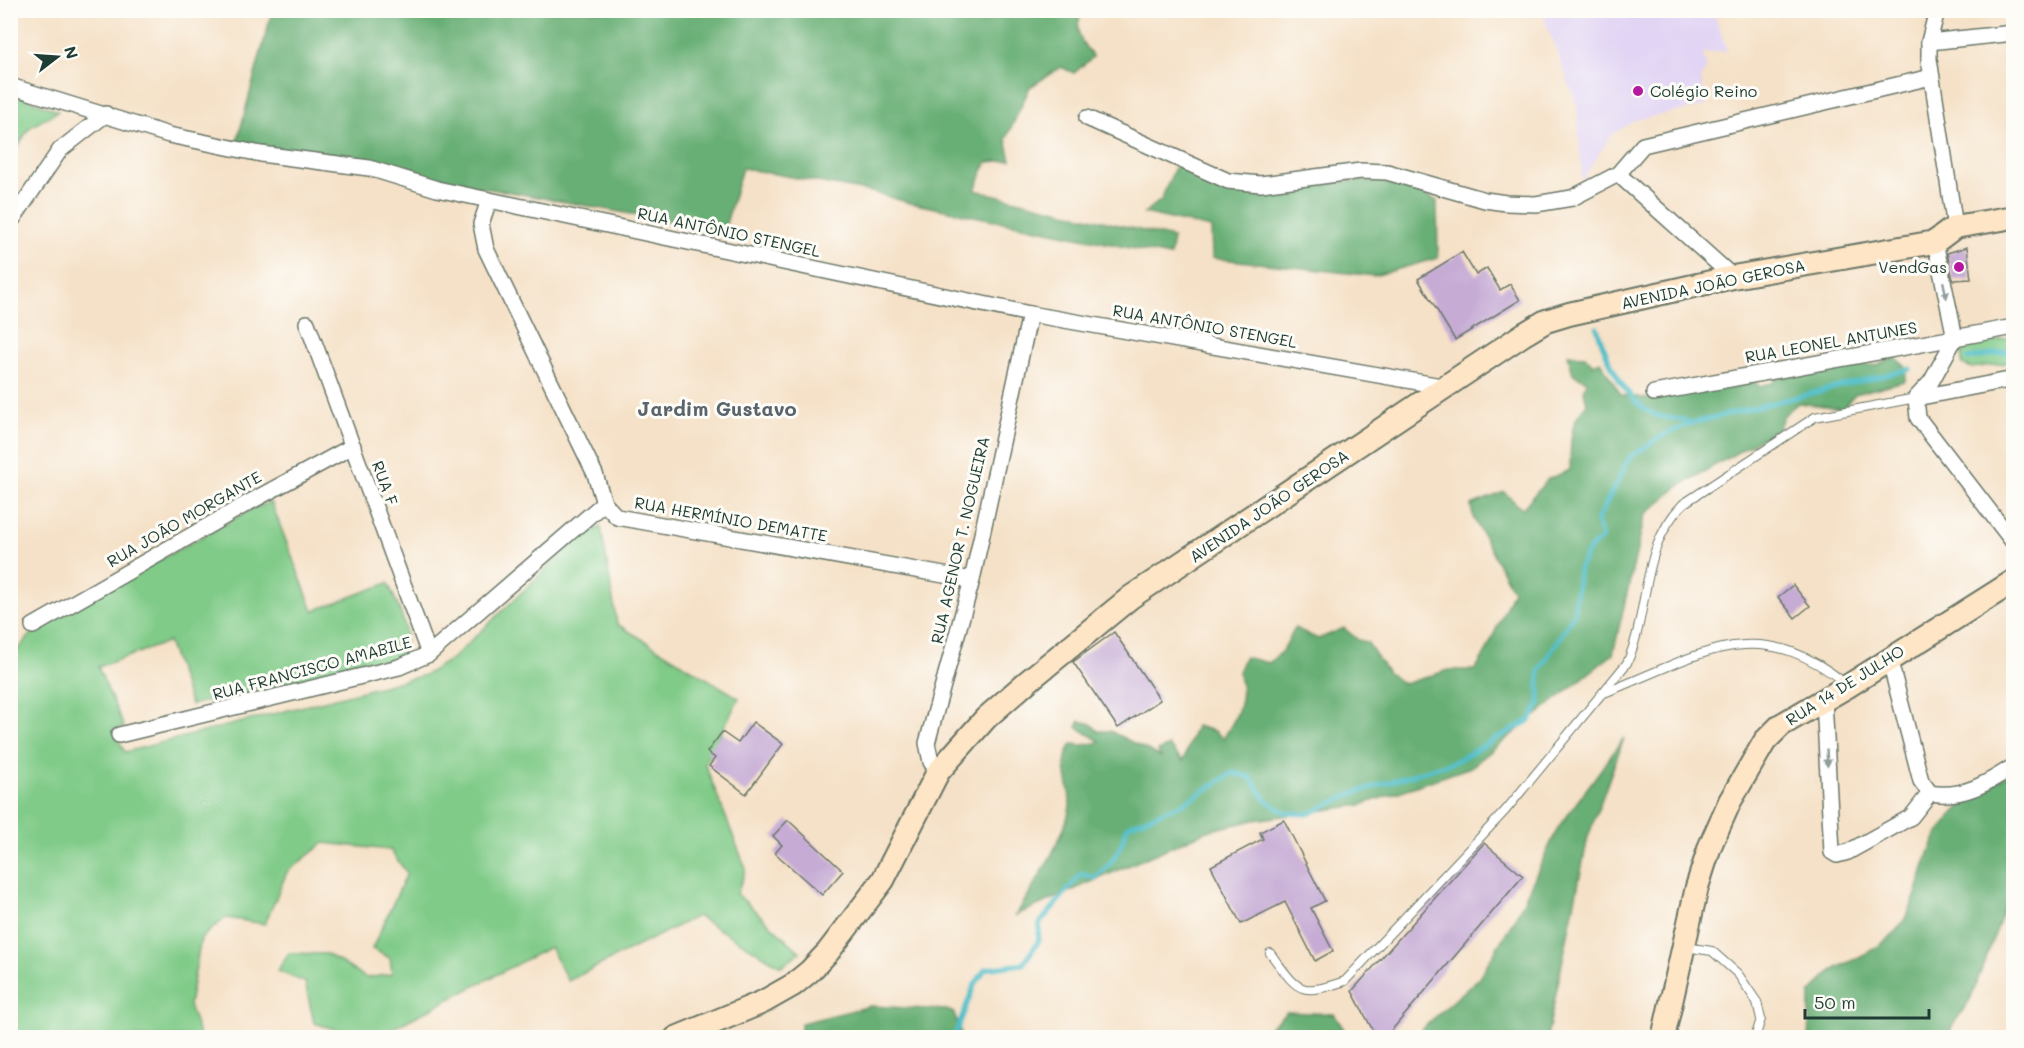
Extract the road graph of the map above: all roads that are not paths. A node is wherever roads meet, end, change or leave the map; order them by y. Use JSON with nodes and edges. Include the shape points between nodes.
{"nodes":[{"id":1,"x":1937,"y":10,"type":"edge"},
{"id":2,"x":2013,"y":33,"type":"edge"},
{"id":3,"x":1929,"y":42,"type":"junction"},
{"id":4,"x":1931,"y":77,"type":"junction"},
{"id":5,"x":10,"y":86,"type":"edge"},
{"id":6,"x":106,"y":114,"type":"junction"},
{"id":7,"x":1087,"y":118,"type":"dead end"},
{"id":8,"x":1618,"y":174,"type":"junction"},
{"id":9,"x":489,"y":200,"type":"junction"},
{"id":10,"x":2013,"y":217,"type":"edge"},
{"id":11,"x":10,"y":223,"type":"edge"},
{"id":12,"x":1955,"y":227,"type":"junction"},
{"id":13,"x":1935,"y":242,"type":"junction"},
{"id":14,"x":1733,"y":278,"type":"junction"},
{"id":15,"x":1029,"y":314,"type":"junction"},
{"id":16,"x":307,"y":323,"type":"dead end"},
{"id":17,"x":2013,"y":327,"type":"edge"},
{"id":18,"x":1955,"y":338,"type":"junction"},
{"id":19,"x":2013,"y":379,"type":"edge"},
{"id":20,"x":1447,"y":387,"type":"junction"},
{"id":21,"x":1654,"y":393,"type":"dead end"},
{"id":22,"x":1916,"y":398,"type":"junction"},
{"id":23,"x":353,"y":446,"type":"junction"},
{"id":24,"x":604,"y":503,"type":"junction"},
{"id":25,"x":2013,"y":543,"type":"edge"},
{"id":26,"x":972,"y":580,"type":"junction"},
{"id":27,"x":2013,"y":581,"type":"edge"},
{"id":28,"x":33,"y":626,"type":"dead end"},
{"id":29,"x":429,"y":654,"type":"junction"},
{"id":30,"x":1889,"y":658,"type":"junction"},
{"id":31,"x":1848,"y":686,"type":"junction"},
{"id":32,"x":1603,"y":694,"type":"junction"},
{"id":33,"x":1824,"y":700,"type":"junction"},
{"id":34,"x":118,"y":735,"type":"dead end"},
{"id":35,"x":2013,"y":766,"type":"edge"},
{"id":36,"x":938,"y":772,"type":"junction"},
{"id":37,"x":1930,"y":793,"type":"junction"},
{"id":38,"x":1683,"y":947,"type":"junction"},
{"id":39,"x":1270,"y":953,"type":"dead end"},
{"id":40,"x":676,"y":1038,"type":"edge"},
{"id":41,"x":1664,"y":1038,"type":"edge"},
{"id":42,"x":1755,"y":1038,"type":"edge"}],
"edges":[{"from":1,"to":3,"type":"street"},
{"from":2,"to":3,"type":"street"},
{"from":3,"to":4,"type":"street"},
{"from":4,"to":8,"type":"street","via":[[1643,145]]},
{"from":4,"to":12,"type":"street"},
{"from":5,"to":6,"type":"street","name":"RUA ANTÔNIO STENGEL"},
{"from":6,"to":9,"type":"street","name":"RUA ANTÔNIO STENGEL","via":[[169,135],[261,154],[369,168]]},
{"from":6,"to":11,"type":"street","via":[[60,150]]},
{"from":7,"to":8,"type":"street","via":[[1228,181],[1261,184],[1361,171],[1387,172],[1485,200],[1536,204],[1572,198]]},
{"from":8,"to":14,"type":"street"},
{"from":9,"to":15,"type":"street","name":"RUA ANTÔNIO STENGEL"},
{"from":9,"to":24,"type":"street","via":[[481,224],[486,249],[595,474]]},
{"from":10,"to":12,"type":"main road","name":"AVENIDA JOÃO GEROSA"},
{"from":12,"to":13,"type":"main road","name":"AVENIDA JOÃO GEROSA"},
{"from":13,"to":14,"type":"main road","name":"AVENIDA JOÃO GEROSA"},
{"from":13,"to":18,"type":"street","one_way":true},
{"from":14,"to":20,"type":"main road","name":"AVENIDA JOÃO GEROSA","via":[[1546,321]]},
{"from":15,"to":20,"type":"street","name":"RUA ANTÔNIO STENGEL"},
{"from":15,"to":26,"type":"street","name":"RUA AGENOR T. NOGUEIRA"},
{"from":16,"to":23,"type":"street","name":"RUA F"},
{"from":17,"to":18,"type":"street","name":"RUA LEONEL ANTUNES"},
{"from":18,"to":21,"type":"street","name":"RUA LEONEL ANTUNES"},
{"from":18,"to":22,"type":"street","via":[[1931,382]]},
{"from":19,"to":22,"type":"street"},
{"from":20,"to":36,"type":"main road","name":"AVENIDA JOÃO GEROSA","via":[[1131,597],[994,711]]},
{"from":22,"to":25,"type":"street","via":[[1918,418]]},
{"from":22,"to":32,"type":"lane","via":[[1815,417],[1683,504],[1672,516],[1654,551],[1634,647]]},
{"from":23,"to":28,"type":"street","name":"RUA JOÃO MORGANTE"},
{"from":23,"to":29,"type":"street","name":"RUA F"},
{"from":24,"to":26,"type":"street","name":"RUA HERMÍNIO DEMATTE","via":[[617,517]]},
{"from":24,"to":29,"type":"street","name":"RUA FRANCISCO AMABILE"},
{"from":26,"to":36,"type":"street","name":"RUA AGENOR T. NOGUEIRA","via":[[927,743]]},
{"from":27,"to":30,"type":"main road","name":"RUA 14 DE JULHO"},
{"from":29,"to":34,"type":"street","name":"RUA FRANCISCO AMABILE","via":[[399,667]]},
{"from":30,"to":31,"type":"main road","name":"RUA 14 DE JULHO"},
{"from":30,"to":37,"type":"street","via":[[1921,781]]},
{"from":31,"to":32,"type":"lane","via":[[1798,653],[1762,645],[1738,645],[1701,653]]},
{"from":31,"to":33,"type":"main road","name":"RUA 14 DE JULHO"},
{"from":32,"to":39,"type":"lane","via":[[1505,811],[1345,981],[1313,992],[1295,986]]},
{"from":33,"to":37,"type":"street","one_way":true,"via":[[1832,852],[1848,852],[1911,817]]},
{"from":33,"to":38,"type":"main road","name":"RUA 14 DE JULHO","via":[[1781,725],[1752,762],[1710,846]]},
{"from":35,"to":37,"type":"street","via":[[1966,793]]},
{"from":36,"to":40,"type":"main road","name":"AVENIDA JOÃO GEROSA","via":[[883,880],[810,971],[763,1002]]},
{"from":38,"to":41,"type":"main road","name":"RUA 14 DE JULHO"},
{"from":38,"to":42,"type":"lane","via":[[1712,951],[1738,974],[1757,1002],[1761,1019]]}]}
